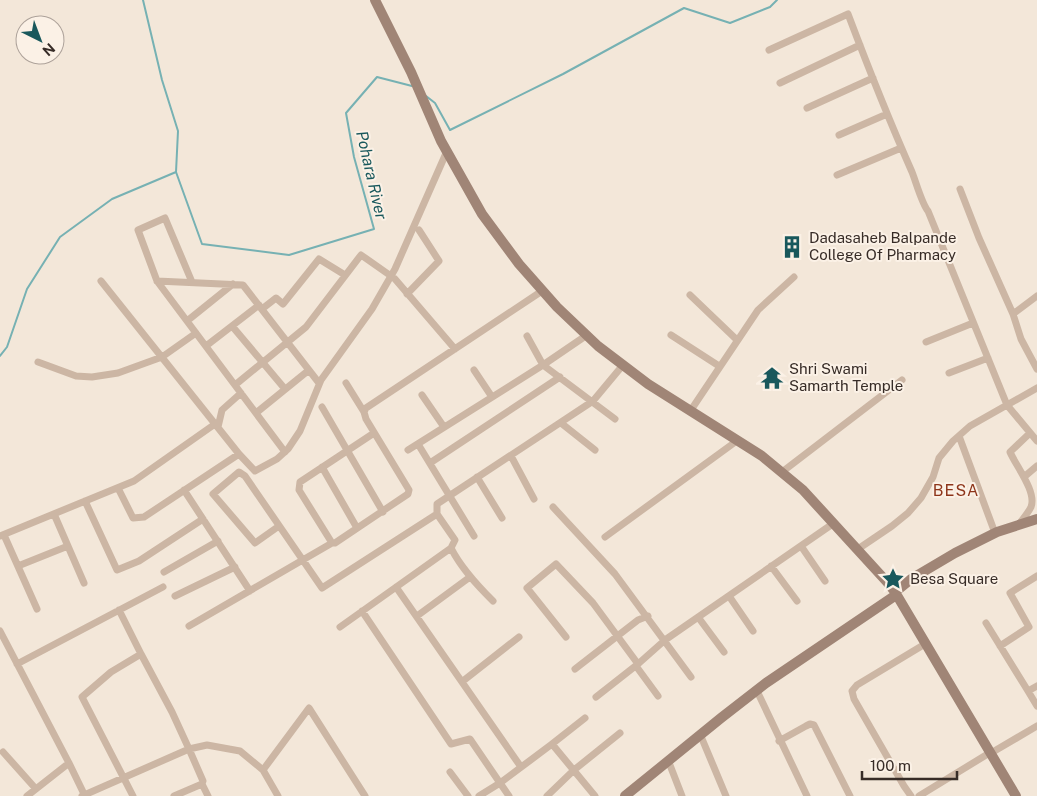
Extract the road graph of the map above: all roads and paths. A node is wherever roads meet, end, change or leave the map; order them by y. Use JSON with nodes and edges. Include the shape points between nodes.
{"nodes":[{"id":1,"x":378,"y":1,"type":"edge"},
{"id":2,"x":860,"y":45,"type":"junction"},
{"id":3,"x":769,"y":50,"type":"dead end"},
{"id":4,"x":873,"y":78,"type":"junction"},
{"id":5,"x":780,"y":83,"type":"dead end"},
{"id":6,"x":808,"y":108,"type":"dead end"},
{"id":7,"x":887,"y":114,"type":"junction"},
{"id":8,"x":839,"y":135,"type":"dead end"},
{"id":9,"x":444,"y":146,"type":"junction"},
{"id":10,"x":901,"y":148,"type":"junction"},
{"id":11,"x":838,"y":175,"type":"dead end"},
{"id":12,"x":960,"y":190,"type":"dead end"},
{"id":13,"x":419,"y":230,"type":"dead end"},
{"id":14,"x":345,"y":275,"type":"junction"},
{"id":15,"x":393,"y":277,"type":"junction"},
{"id":16,"x":794,"y":278,"type":"dead end"},
{"id":17,"x":101,"y":281,"type":"dead end"},
{"id":18,"x":157,"y":281,"type":"junction"},
{"id":19,"x":192,"y":282,"type":"junction"},
{"id":20,"x":232,"y":284,"type":"junction"},
{"id":21,"x":542,"y":291,"type":"junction"},
{"id":22,"x":407,"y":294,"type":"junction"},
{"id":23,"x":690,"y":295,"type":"dead end"},
{"id":24,"x":1037,"y":296,"type":"edge"},
{"id":25,"x":260,"y":307,"type":"junction"},
{"id":26,"x":1012,"y":314,"type":"junction"},
{"id":27,"x":187,"y":321,"type":"junction"},
{"id":28,"x":973,"y":322,"type":"junction"},
{"id":29,"x":232,"y":326,"type":"junction"},
{"id":30,"x":196,"y":333,"type":"junction"},
{"id":31,"x":587,"y":335,"type":"junction"},
{"id":32,"x":671,"y":335,"type":"dead end"},
{"id":33,"x":526,"y":336,"type":"dead end"},
{"id":34,"x":737,"y":340,"type":"junction"},
{"id":35,"x":926,"y":342,"type":"dead end"},
{"id":36,"x":288,"y":343,"type":"junction"},
{"id":37,"x":206,"y":346,"type":"junction"},
{"id":38,"x":455,"y":349,"type":"junction"},
{"id":39,"x":162,"y":357,"type":"junction"},
{"id":40,"x":988,"y":358,"type":"junction"},
{"id":41,"x":38,"y":362,"type":"dead end"},
{"id":42,"x":263,"y":362,"type":"junction"},
{"id":43,"x":543,"y":365,"type":"junction"},
{"id":44,"x":623,"y":365,"type":"junction"},
{"id":45,"x":719,"y":366,"type":"junction"},
{"id":46,"x":1037,"y":369,"type":"edge"},
{"id":47,"x":309,"y":370,"type":"junction"},
{"id":48,"x":474,"y":370,"type":"dead end"},
{"id":49,"x":949,"y":373,"type":"dead end"},
{"id":50,"x":560,"y":377,"type":"junction"},
{"id":51,"x":902,"y":380,"type":"dead end"},
{"id":52,"x":319,"y":383,"type":"junction"},
{"id":53,"x":346,"y":383,"type":"dead end"},
{"id":54,"x":235,"y":385,"type":"junction"},
{"id":55,"x":1037,"y":388,"type":"edge"},
{"id":56,"x":285,"y":389,"type":"junction"},
{"id":57,"x":241,"y":393,"type":"junction"},
{"id":58,"x":422,"y":395,"type":"dead end"},
{"id":59,"x":492,"y":397,"type":"junction"},
{"id":60,"x":592,"y":402,"type":"junction"},
{"id":61,"x":1006,"y":405,"type":"junction"},
{"id":62,"x":322,"y":407,"type":"dead end"},
{"id":63,"x":691,"y":410,"type":"junction"},
{"id":64,"x":364,"y":412,"type":"junction"},
{"id":65,"x":256,"y":413,"type":"junction"},
{"id":66,"x":615,"y":419,"type":"dead end"},
{"id":67,"x":561,"y":423,"type":"junction"},
{"id":68,"x":216,"y":426,"type":"junction"},
{"id":69,"x":444,"y":428,"type":"junction"},
{"id":70,"x":374,"y":433,"type":"junction"},
{"id":71,"x":1030,"y":434,"type":"junction"},
{"id":72,"x":958,"y":436,"type":"junction"},
{"id":73,"x":738,"y":440,"type":"junction"},
{"id":74,"x":1037,"y":441,"type":"edge"},
{"id":75,"x":418,"y":444,"type":"junction"},
{"id":76,"x":348,"y":450,"type":"junction"},
{"id":77,"x":408,"y":450,"type":"dead end"},
{"id":78,"x":595,"y":450,"type":"dead end"},
{"id":79,"x":285,"y":452,"type":"junction"},
{"id":80,"x":239,"y":454,"type":"junction"},
{"id":81,"x":510,"y":456,"type":"junction"},
{"id":82,"x":430,"y":463,"type":"junction"},
{"id":83,"x":1037,"y":466,"type":"edge"},
{"id":84,"x":322,"y":467,"type":"junction"},
{"id":85,"x":255,"y":472,"type":"junction"},
{"id":86,"x":782,"y":472,"type":"junction"},
{"id":87,"x":245,"y":476,"type":"junction"},
{"id":88,"x":477,"y":477,"type":"junction"},
{"id":89,"x":1024,"y":477,"type":"junction"},
{"id":90,"x":118,"y":488,"type":"junction"},
{"id":91,"x":184,"y":490,"type":"junction"},
{"id":92,"x":450,"y":496,"type":"junction"},
{"id":93,"x":534,"y":499,"type":"dead end"},
{"id":94,"x":86,"y":501,"type":"junction"},
{"id":95,"x":553,"y":508,"type":"dead end"},
{"id":96,"x":383,"y":512,"type":"junction"},
{"id":97,"x":54,"y":514,"type":"junction"},
{"id":98,"x":437,"y":514,"type":"junction"},
{"id":99,"x":502,"y":518,"type":"dead end"},
{"id":100,"x":203,"y":519,"type":"junction"},
{"id":101,"x":1037,"y":519,"type":"edge"},
{"id":102,"x":834,"y":523,"type":"junction"},
{"id":103,"x":1019,"y":524,"type":"junction"},
{"id":104,"x":279,"y":526,"type":"junction"},
{"id":105,"x":357,"y":528,"type":"junction"},
{"id":106,"x":995,"y":533,"type":"junction"},
{"id":107,"x":2,"y":536,"type":"edge"},
{"id":108,"x":474,"y":536,"type":"dead end"},
{"id":109,"x":605,"y":537,"type":"dead end"},
{"id":110,"x":218,"y":541,"type":"junction"},
{"id":111,"x":332,"y":543,"type":"junction"},
{"id":112,"x":68,"y":546,"type":"junction"},
{"id":113,"x":801,"y":546,"type":"junction"},
{"id":114,"x":451,"y":548,"type":"junction"},
{"id":115,"x":858,"y":549,"type":"junction"},
{"id":116,"x":303,"y":560,"type":"junction"},
{"id":117,"x":18,"y":566,"type":"junction"},
{"id":118,"x":772,"y":566,"type":"junction"},
{"id":119,"x":235,"y":567,"type":"junction"},
{"id":120,"x":164,"y":572,"type":"dead end"},
{"id":121,"x":1037,"y":576,"type":"edge"},
{"id":122,"x":470,"y":577,"type":"junction"},
{"id":123,"x":825,"y":581,"type":"dead end"},
{"id":124,"x":84,"y":583,"type":"dead end"},
{"id":125,"x":163,"y":587,"type":"dead end"},
{"id":126,"x":396,"y":587,"type":"junction"},
{"id":127,"x":250,"y":591,"type":"junction"},
{"id":128,"x":895,"y":593,"type":"junction"},
{"id":129,"x":175,"y":596,"type":"dead end"},
{"id":130,"x":729,"y":596,"type":"junction"},
{"id":131,"x":493,"y":601,"type":"dead end"},
{"id":132,"x":797,"y":602,"type":"dead end"},
{"id":133,"x":36,"y":609,"type":"dead end"},
{"id":134,"x":119,"y":610,"type":"junction"},
{"id":135,"x":362,"y":611,"type":"junction"},
{"id":136,"x":417,"y":616,"type":"junction"},
{"id":137,"x":648,"y":616,"type":"junction"},
{"id":138,"x":698,"y":617,"type":"junction"},
{"id":139,"x":986,"y":624,"type":"dead end"},
{"id":140,"x":189,"y":626,"type":"dead end"},
{"id":141,"x":340,"y":627,"type":"dead end"},
{"id":142,"x":0,"y":631,"type":"edge"},
{"id":143,"x":753,"y":632,"type":"dead end"},
{"id":144,"x":617,"y":636,"type":"junction"},
{"id":145,"x":519,"y":637,"type":"dead end"},
{"id":146,"x":566,"y":637,"type":"dead end"},
{"id":147,"x":665,"y":640,"type":"junction"},
{"id":148,"x":925,"y":644,"type":"junction"},
{"id":149,"x":1000,"y":646,"type":"junction"},
{"id":150,"x":724,"y":652,"type":"dead end"},
{"id":151,"x":141,"y":654,"type":"junction"},
{"id":152,"x":17,"y":664,"type":"junction"},
{"id":153,"x":637,"y":665,"type":"junction"},
{"id":154,"x":574,"y":669,"type":"dead end"},
{"id":155,"x":691,"y":677,"type":"dead end"},
{"id":156,"x":463,"y":681,"type":"junction"},
{"id":157,"x":1037,"y":686,"type":"edge"},
{"id":158,"x":757,"y":690,"type":"junction"},
{"id":159,"x":1028,"y":691,"type":"junction"},
{"id":160,"x":658,"y":696,"type":"dead end"},
{"id":161,"x":596,"y":697,"type":"dead end"},
{"id":162,"x":1037,"y":706,"type":"edge"},
{"id":163,"x":586,"y":718,"type":"dead end"},
{"id":164,"x":1037,"y":726,"type":"edge"},
{"id":165,"x":620,"y":733,"type":"dead end"},
{"id":166,"x":700,"y":734,"type":"junction"},
{"id":167,"x":779,"y":740,"type":"junction"},
{"id":168,"x":552,"y":744,"type":"junction"},
{"id":169,"x":189,"y":749,"type":"junction"},
{"id":170,"x":3,"y":752,"type":"dead end"},
{"id":171,"x":991,"y":753,"type":"junction"},
{"id":172,"x":668,"y":760,"type":"junction"},
{"id":173,"x":69,"y":763,"type":"junction"},
{"id":174,"x":521,"y":767,"type":"junction"},
{"id":175,"x":263,"y":770,"type":"junction"},
{"id":176,"x":574,"y":770,"type":"junction"},
{"id":177,"x":450,"y":772,"type":"dead end"},
{"id":178,"x":124,"y":778,"type":"junction"},
{"id":179,"x":500,"y":783,"type":"junction"},
{"id":180,"x":202,"y":784,"type":"junction"},
{"id":181,"x":36,"y":789,"type":"junction"},
{"id":182,"x":84,"y":795,"type":"edge"},
{"id":183,"x":27,"y":796,"type":"edge"},
{"id":184,"x":133,"y":796,"type":"edge"},
{"id":185,"x":174,"y":796,"type":"edge"},
{"id":186,"x":208,"y":796,"type":"edge"},
{"id":187,"x":278,"y":796,"type":"edge"},
{"id":188,"x":366,"y":796,"type":"edge"},
{"id":189,"x":468,"y":796,"type":"edge"},
{"id":190,"x":479,"y":796,"type":"edge"},
{"id":191,"x":509,"y":796,"type":"edge"},
{"id":192,"x":547,"y":796,"type":"edge"},
{"id":193,"x":594,"y":796,"type":"edge"},
{"id":194,"x":625,"y":796,"type":"edge"},
{"id":195,"x":682,"y":796,"type":"edge"},
{"id":196,"x":726,"y":796,"type":"edge"},
{"id":197,"x":806,"y":796,"type":"edge"},
{"id":198,"x":850,"y":796,"type":"edge"},
{"id":199,"x":912,"y":796,"type":"edge"},
{"id":200,"x":919,"y":796,"type":"edge"},
{"id":201,"x":1016,"y":796,"type":"edge"}],
"edges":[{"from":1,"to":9,"type":"street"},
{"from":2,"to":3,"type":"street","via":[[848,14]]},
{"from":2,"to":4,"type":"street"},
{"from":2,"to":5,"type":"street"},
{"from":4,"to":6,"type":"street"},
{"from":4,"to":7,"type":"street"},
{"from":7,"to":8,"type":"street"},
{"from":7,"to":10,"type":"street"},
{"from":9,"to":15,"type":"street"},
{"from":9,"to":21,"type":"street","via":[[482,214]]},
{"from":10,"to":11,"type":"street"},
{"from":10,"to":28,"type":"street"},
{"from":12,"to":26,"type":"street"},
{"from":13,"to":22,"type":"street","via":[[439,261]]},
{"from":14,"to":15,"type":"street","via":[[361,255]]},
{"from":14,"to":25,"type":"street","via":[[319,259],[283,304],[276,298]]},
{"from":14,"to":36,"type":"street","via":[[306,327]]},
{"from":15,"to":22,"type":"street"},
{"from":15,"to":52,"type":"street"},
{"from":16,"to":34,"type":"street","via":[[758,310]]},
{"from":17,"to":39,"type":"street"},
{"from":18,"to":19,"type":"street"},
{"from":18,"to":19,"type":"street","via":[[138,230],[165,218]]},
{"from":18,"to":27,"type":"street"},
{"from":19,"to":20,"type":"street"},
{"from":20,"to":25,"type":"street","via":[[243,285]]},
{"from":20,"to":27,"type":"street"},
{"from":21,"to":31,"type":"street"},
{"from":21,"to":38,"type":"street"},
{"from":22,"to":38,"type":"street"},
{"from":23,"to":34,"type":"street"},
{"from":24,"to":26,"type":"street"},
{"from":25,"to":29,"type":"street"},
{"from":25,"to":36,"type":"street"},
{"from":26,"to":46,"type":"street"},
{"from":27,"to":30,"type":"street"},
{"from":28,"to":35,"type":"street"},
{"from":28,"to":40,"type":"street"},
{"from":29,"to":37,"type":"street"},
{"from":29,"to":42,"type":"street"},
{"from":30,"to":37,"type":"street"},
{"from":30,"to":39,"type":"street"},
{"from":31,"to":43,"type":"street"},
{"from":31,"to":44,"type":"street"},
{"from":32,"to":45,"type":"street"},
{"from":33,"to":43,"type":"street"},
{"from":34,"to":45,"type":"street"},
{"from":36,"to":42,"type":"street"},
{"from":36,"to":47,"type":"street"},
{"from":37,"to":54,"type":"street"},
{"from":38,"to":64,"type":"street"},
{"from":39,"to":41,"type":"street","via":[[118,373],[92,377],[76,376]]},
{"from":39,"to":68,"type":"street"},
{"from":40,"to":49,"type":"street"},
{"from":40,"to":61,"type":"street"},
{"from":42,"to":54,"type":"street"},
{"from":42,"to":56,"type":"street"},
{"from":43,"to":50,"type":"street"},
{"from":43,"to":59,"type":"street"},
{"from":44,"to":60,"type":"street"},
{"from":44,"to":63,"type":"street"},
{"from":45,"to":63,"type":"street"},
{"from":47,"to":52,"type":"street"},
{"from":47,"to":56,"type":"street"},
{"from":48,"to":59,"type":"street"},
{"from":50,"to":60,"type":"street"},
{"from":50,"to":82,"type":"street"},
{"from":51,"to":86,"type":"street"},
{"from":52,"to":79,"type":"street","via":[[300,430]]},
{"from":53,"to":64,"type":"street"},
{"from":54,"to":57,"type":"street"},
{"from":55,"to":61,"type":"street"},
{"from":56,"to":65,"type":"street"},
{"from":57,"to":65,"type":"street"},
{"from":57,"to":68,"type":"street","via":[[222,410]]},
{"from":58,"to":69,"type":"street"},
{"from":59,"to":69,"type":"street"},
{"from":60,"to":66,"type":"street"},
{"from":60,"to":67,"type":"street"},
{"from":61,"to":71,"type":"street"},
{"from":61,"to":72,"type":"street"},
{"from":62,"to":76,"type":"street"},
{"from":63,"to":73,"type":"street"},
{"from":64,"to":70,"type":"street"},
{"from":65,"to":79,"type":"street"},
{"from":67,"to":78,"type":"street"},
{"from":67,"to":81,"type":"street"},
{"from":68,"to":80,"type":"street"},
{"from":68,"to":90,"type":"street","via":[[134,481]]},
{"from":69,"to":75,"type":"street"},
{"from":70,"to":76,"type":"street"},
{"from":70,"to":96,"type":"street","via":[[409,490],[407,496]]},
{"from":71,"to":74,"type":"street"},
{"from":71,"to":89,"type":"street","via":[[1010,452]]},
{"from":72,"to":106,"type":"street"},
{"from":72,"to":115,"type":"street","via":[[939,458],[933,477],[908,513]]},
{"from":73,"to":86,"type":"street"},
{"from":73,"to":109,"type":"street"},
{"from":75,"to":77,"type":"street"},
{"from":75,"to":82,"type":"street"},
{"from":76,"to":84,"type":"street"},
{"from":76,"to":96,"type":"street"},
{"from":79,"to":85,"type":"street"},
{"from":80,"to":85,"type":"street"},
{"from":80,"to":91,"type":"street"},
{"from":81,"to":88,"type":"street"},
{"from":81,"to":93,"type":"street"},
{"from":82,"to":92,"type":"street"},
{"from":83,"to":89,"type":"street"},
{"from":84,"to":105,"type":"street"},
{"from":84,"to":111,"type":"street","via":[[300,482],[299,490]]},
{"from":85,"to":87,"type":"street"},
{"from":86,"to":102,"type":"street"},
{"from":87,"to":104,"type":"street"},
{"from":87,"to":104,"type":"street","via":[[239,472],[213,494],[255,543]]},
{"from":88,"to":92,"type":"street"},
{"from":88,"to":99,"type":"street"},
{"from":89,"to":103,"type":"street","via":[[1033,501]]},
{"from":90,"to":91,"type":"street","via":[[133,518],[144,516]]},
{"from":90,"to":94,"type":"street"},
{"from":91,"to":100,"type":"street"},
{"from":92,"to":98,"type":"street","via":[[437,504]]},
{"from":92,"to":108,"type":"street"},
{"from":94,"to":97,"type":"street"},
{"from":94,"to":100,"type":"street","via":[[117,570],[139,561]]},
{"from":95,"to":137,"type":"street","via":[[615,574]]},
{"from":96,"to":105,"type":"street"},
{"from":97,"to":107,"type":"street"},
{"from":97,"to":112,"type":"street"},
{"from":98,"to":114,"type":"street","via":[[455,540]]},
{"from":98,"to":116,"type":"street","via":[[322,588]]},
{"from":100,"to":110,"type":"street"},
{"from":101,"to":103,"type":"street"},
{"from":102,"to":113,"type":"street"},
{"from":102,"to":115,"type":"street"},
{"from":103,"to":106,"type":"street"},
{"from":104,"to":116,"type":"street"},
{"from":105,"to":111,"type":"street"},
{"from":106,"to":128,"type":"street","via":[[955,553]]},
{"from":107,"to":117,"type":"street"},
{"from":110,"to":119,"type":"street"},
{"from":110,"to":120,"type":"street"},
{"from":111,"to":116,"type":"street"},
{"from":112,"to":117,"type":"street"},
{"from":112,"to":124,"type":"street"},
{"from":113,"to":118,"type":"street"},
{"from":113,"to":123,"type":"street"},
{"from":114,"to":122,"type":"street"},
{"from":114,"to":126,"type":"street"},
{"from":115,"to":128,"type":"street"},
{"from":116,"to":127,"type":"street"},
{"from":117,"to":133,"type":"street"},
{"from":118,"to":130,"type":"street"},
{"from":118,"to":132,"type":"street"},
{"from":119,"to":127,"type":"street"},
{"from":119,"to":129,"type":"street"},
{"from":121,"to":149,"type":"street","via":[[1010,592],[1029,628]]},
{"from":122,"to":131,"type":"street"},
{"from":122,"to":136,"type":"street"},
{"from":125,"to":134,"type":"street"},
{"from":126,"to":135,"type":"street"},
{"from":126,"to":136,"type":"street"},
{"from":127,"to":140,"type":"street"},
{"from":128,"to":148,"type":"street"},
{"from":128,"to":158,"type":"street"},
{"from":130,"to":138,"type":"street"},
{"from":130,"to":143,"type":"street"},
{"from":134,"to":151,"type":"street"},
{"from":134,"to":152,"type":"street"},
{"from":135,"to":141,"type":"street"},
{"from":135,"to":179,"type":"street","via":[[452,744],[470,739]]},
{"from":136,"to":156,"type":"street"},
{"from":137,"to":144,"type":"street"},
{"from":137,"to":147,"type":"street"},
{"from":138,"to":147,"type":"street"},
{"from":138,"to":150,"type":"street"},
{"from":139,"to":149,"type":"street"},
{"from":142,"to":152,"type":"street"},
{"from":144,"to":146,"type":"street","via":[[556,564],[527,588]]},
{"from":144,"to":153,"type":"street"},
{"from":144,"to":154,"type":"street"},
{"from":145,"to":156,"type":"street"},
{"from":147,"to":153,"type":"street"},
{"from":147,"to":155,"type":"street"},
{"from":148,"to":171,"type":"street"},
{"from":148,"to":199,"type":"street","via":[[852,691]]},
{"from":149,"to":159,"type":"street"},
{"from":151,"to":169,"type":"street"},
{"from":151,"to":178,"type":"street","via":[[111,672],[82,697]]},
{"from":152,"to":173,"type":"street"},
{"from":153,"to":160,"type":"street"},
{"from":153,"to":161,"type":"street"},
{"from":156,"to":174,"type":"street"},
{"from":157,"to":159,"type":"street"},
{"from":158,"to":166,"type":"street"},
{"from":158,"to":167,"type":"street"},
{"from":159,"to":162,"type":"street"},
{"from":163,"to":168,"type":"street"},
{"from":164,"to":171,"type":"street"},
{"from":165,"to":176,"type":"street"},
{"from":166,"to":172,"type":"street"},
{"from":166,"to":196,"type":"street"},
{"from":167,"to":197,"type":"street"},
{"from":167,"to":198,"type":"street","via":[[814,725]]},
{"from":168,"to":174,"type":"street"},
{"from":168,"to":176,"type":"street"},
{"from":169,"to":175,"type":"street","via":[[207,745],[240,751]]},
{"from":169,"to":178,"type":"street"},
{"from":169,"to":180,"type":"street"},
{"from":170,"to":181,"type":"street"},
{"from":171,"to":200,"type":"street"},
{"from":171,"to":201,"type":"street"},
{"from":172,"to":194,"type":"street"},
{"from":172,"to":195,"type":"street"},
{"from":173,"to":181,"type":"street"},
{"from":173,"to":182,"type":"street"},
{"from":174,"to":179,"type":"street"},
{"from":175,"to":187,"type":"street"},
{"from":175,"to":188,"type":"street","via":[[309,708]]},
{"from":176,"to":192,"type":"street"},
{"from":176,"to":193,"type":"street"},
{"from":177,"to":189,"type":"street"},
{"from":178,"to":182,"type":"street"},
{"from":178,"to":184,"type":"street"},
{"from":179,"to":190,"type":"street"},
{"from":179,"to":191,"type":"street"},
{"from":180,"to":185,"type":"street"},
{"from":180,"to":186,"type":"street"},
{"from":181,"to":183,"type":"street"}]}
